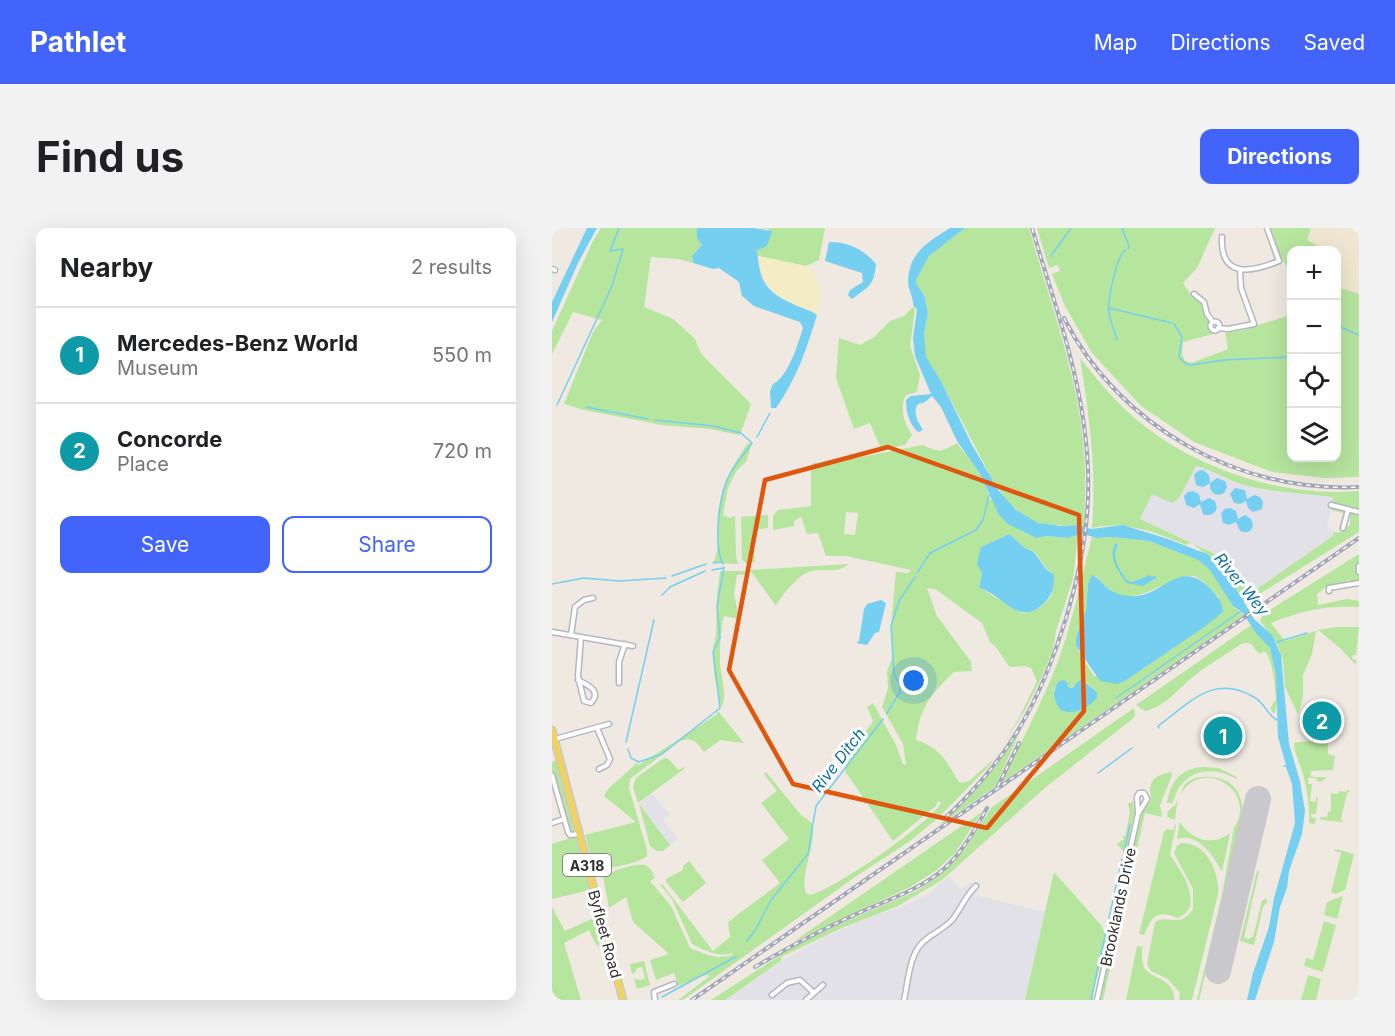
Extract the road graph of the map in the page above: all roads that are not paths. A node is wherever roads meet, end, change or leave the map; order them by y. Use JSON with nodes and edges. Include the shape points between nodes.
{"nodes":[{"id":1,"x":1267,"y":228,"type":"edge"},
{"id":2,"x":1222,"y":237,"type":"dead end"},
{"id":3,"x":1240,"y":270,"type":"junction"},
{"id":4,"x":1194,"y":294,"type":"dead end"},
{"id":5,"x":1331,"y":506,"type":"dead end"},
{"id":6,"x":1348,"y":510,"type":"junction"},
{"id":7,"x":1359,"y":512,"type":"edge"},
{"id":8,"x":1343,"y":528,"type":"dead end"},
{"id":9,"x":1359,"y":566,"type":"edge"},
{"id":10,"x":1359,"y":572,"type":"edge"},
{"id":11,"x":1359,"y":583,"type":"edge"},
{"id":12,"x":1329,"y":591,"type":"dead end"},
{"id":13,"x":593,"y":598,"type":"dead end"},
{"id":14,"x":552,"y":632,"type":"edge"},
{"id":15,"x":571,"y":635,"type":"junction"},
{"id":16,"x":581,"y":637,"type":"junction"},
{"id":17,"x":625,"y":644,"type":"junction"},
{"id":18,"x":633,"y":646,"type":"dead end"},
{"id":19,"x":578,"y":680,"type":"junction"},
{"id":20,"x":619,"y":683,"type":"dead end"},
{"id":21,"x":609,"y":724,"type":"dead end"},
{"id":22,"x":597,"y":728,"type":"junction"},
{"id":23,"x":552,"y":730,"type":"edge"},
{"id":24,"x":555,"y":740,"type":"junction"},
{"id":25,"x":556,"y":759,"type":"edge"},
{"id":26,"x":599,"y":770,"type":"dead end"},
{"id":27,"x":552,"y":775,"type":"edge"},
{"id":28,"x":1137,"y":800,"type":"junction"},
{"id":29,"x":1145,"y":802,"type":"junction"},
{"id":30,"x":1138,"y":814,"type":"junction"},
{"id":31,"x":564,"y":819,"type":"junction"},
{"id":32,"x":552,"y":823,"type":"edge"},
{"id":33,"x":579,"y":834,"type":"junction"},
{"id":34,"x":976,"y":886,"type":"dead end"},
{"id":35,"x":674,"y":984,"type":"dead end"},
{"id":36,"x":823,"y":985,"type":"dead end"},
{"id":37,"x":814,"y":993,"type":"junction"},
{"id":38,"x":772,"y":994,"type":"dead end"},
{"id":39,"x":622,"y":1000,"type":"edge"},
{"id":40,"x":655,"y":1000,"type":"edge"},
{"id":41,"x":806,"y":1000,"type":"edge"},
{"id":42,"x":904,"y":1000,"type":"edge"},
{"id":43,"x":1097,"y":1000,"type":"edge"}],
"edges":[{"from":1,"to":3,"type":"street","via":[[1279,261]]},
{"from":2,"to":3,"type":"street","via":[[1225,260]]},
{"from":3,"to":4,"type":"street","via":[[1241,288],[1254,324],[1212,329],[1204,302]]},
{"from":5,"to":6,"type":"street"},
{"from":6,"to":7,"type":"street"},
{"from":6,"to":8,"type":"street"},
{"from":9,"to":10,"type":"street"},
{"from":11,"to":12,"type":"street"},
{"from":13,"to":15,"type":"street","via":[[575,607]]},
{"from":14,"to":15,"type":"street"},
{"from":15,"to":16,"type":"street"},
{"from":16,"to":17,"type":"street"},
{"from":16,"to":19,"type":"street"},
{"from":17,"to":18,"type":"street"},
{"from":17,"to":20,"type":"street","via":[[619,662]]},
{"from":19,"to":19,"type":"street","via":[[584,701],[591,704],[595,699],[593,687]]},
{"from":21,"to":22,"type":"street"},
{"from":22,"to":24,"type":"street"},
{"from":22,"to":26,"type":"street","via":[[610,759]]},
{"from":23,"to":24,"type":"main road","name":"Byfleet Road","number":"A318"},
{"from":24,"to":25,"type":"main road","name":"Byfleet Road","number":"A318"},
{"from":25,"to":33,"type":"main road","name":"Byfleet Road","number":"A318"},
{"from":27,"to":31,"type":"street"},
{"from":28,"to":29,"type":"street"},
{"from":28,"to":29,"type":"street","via":[[1138,794],[1144,793]]},
{"from":28,"to":30,"type":"street","name":"Brooklands Drive"},
{"from":29,"to":30,"type":"street","name":"Brooklands Drive"},
{"from":30,"to":43,"type":"street","name":"Brooklands Drive"},
{"from":31,"to":32,"type":"street"},
{"from":31,"to":33,"type":"street","via":[[570,835]]},
{"from":33,"to":39,"type":"main road","name":"Byfleet Road","number":"A318"},
{"from":34,"to":42,"type":"street","via":[[947,925],[918,948]]},
{"from":35,"to":40,"type":"street","via":[[654,992]]},
{"from":36,"to":37,"type":"street"},
{"from":37,"to":38,"type":"street","via":[[800,980],[787,983]]},
{"from":37,"to":41,"type":"street"}]}
